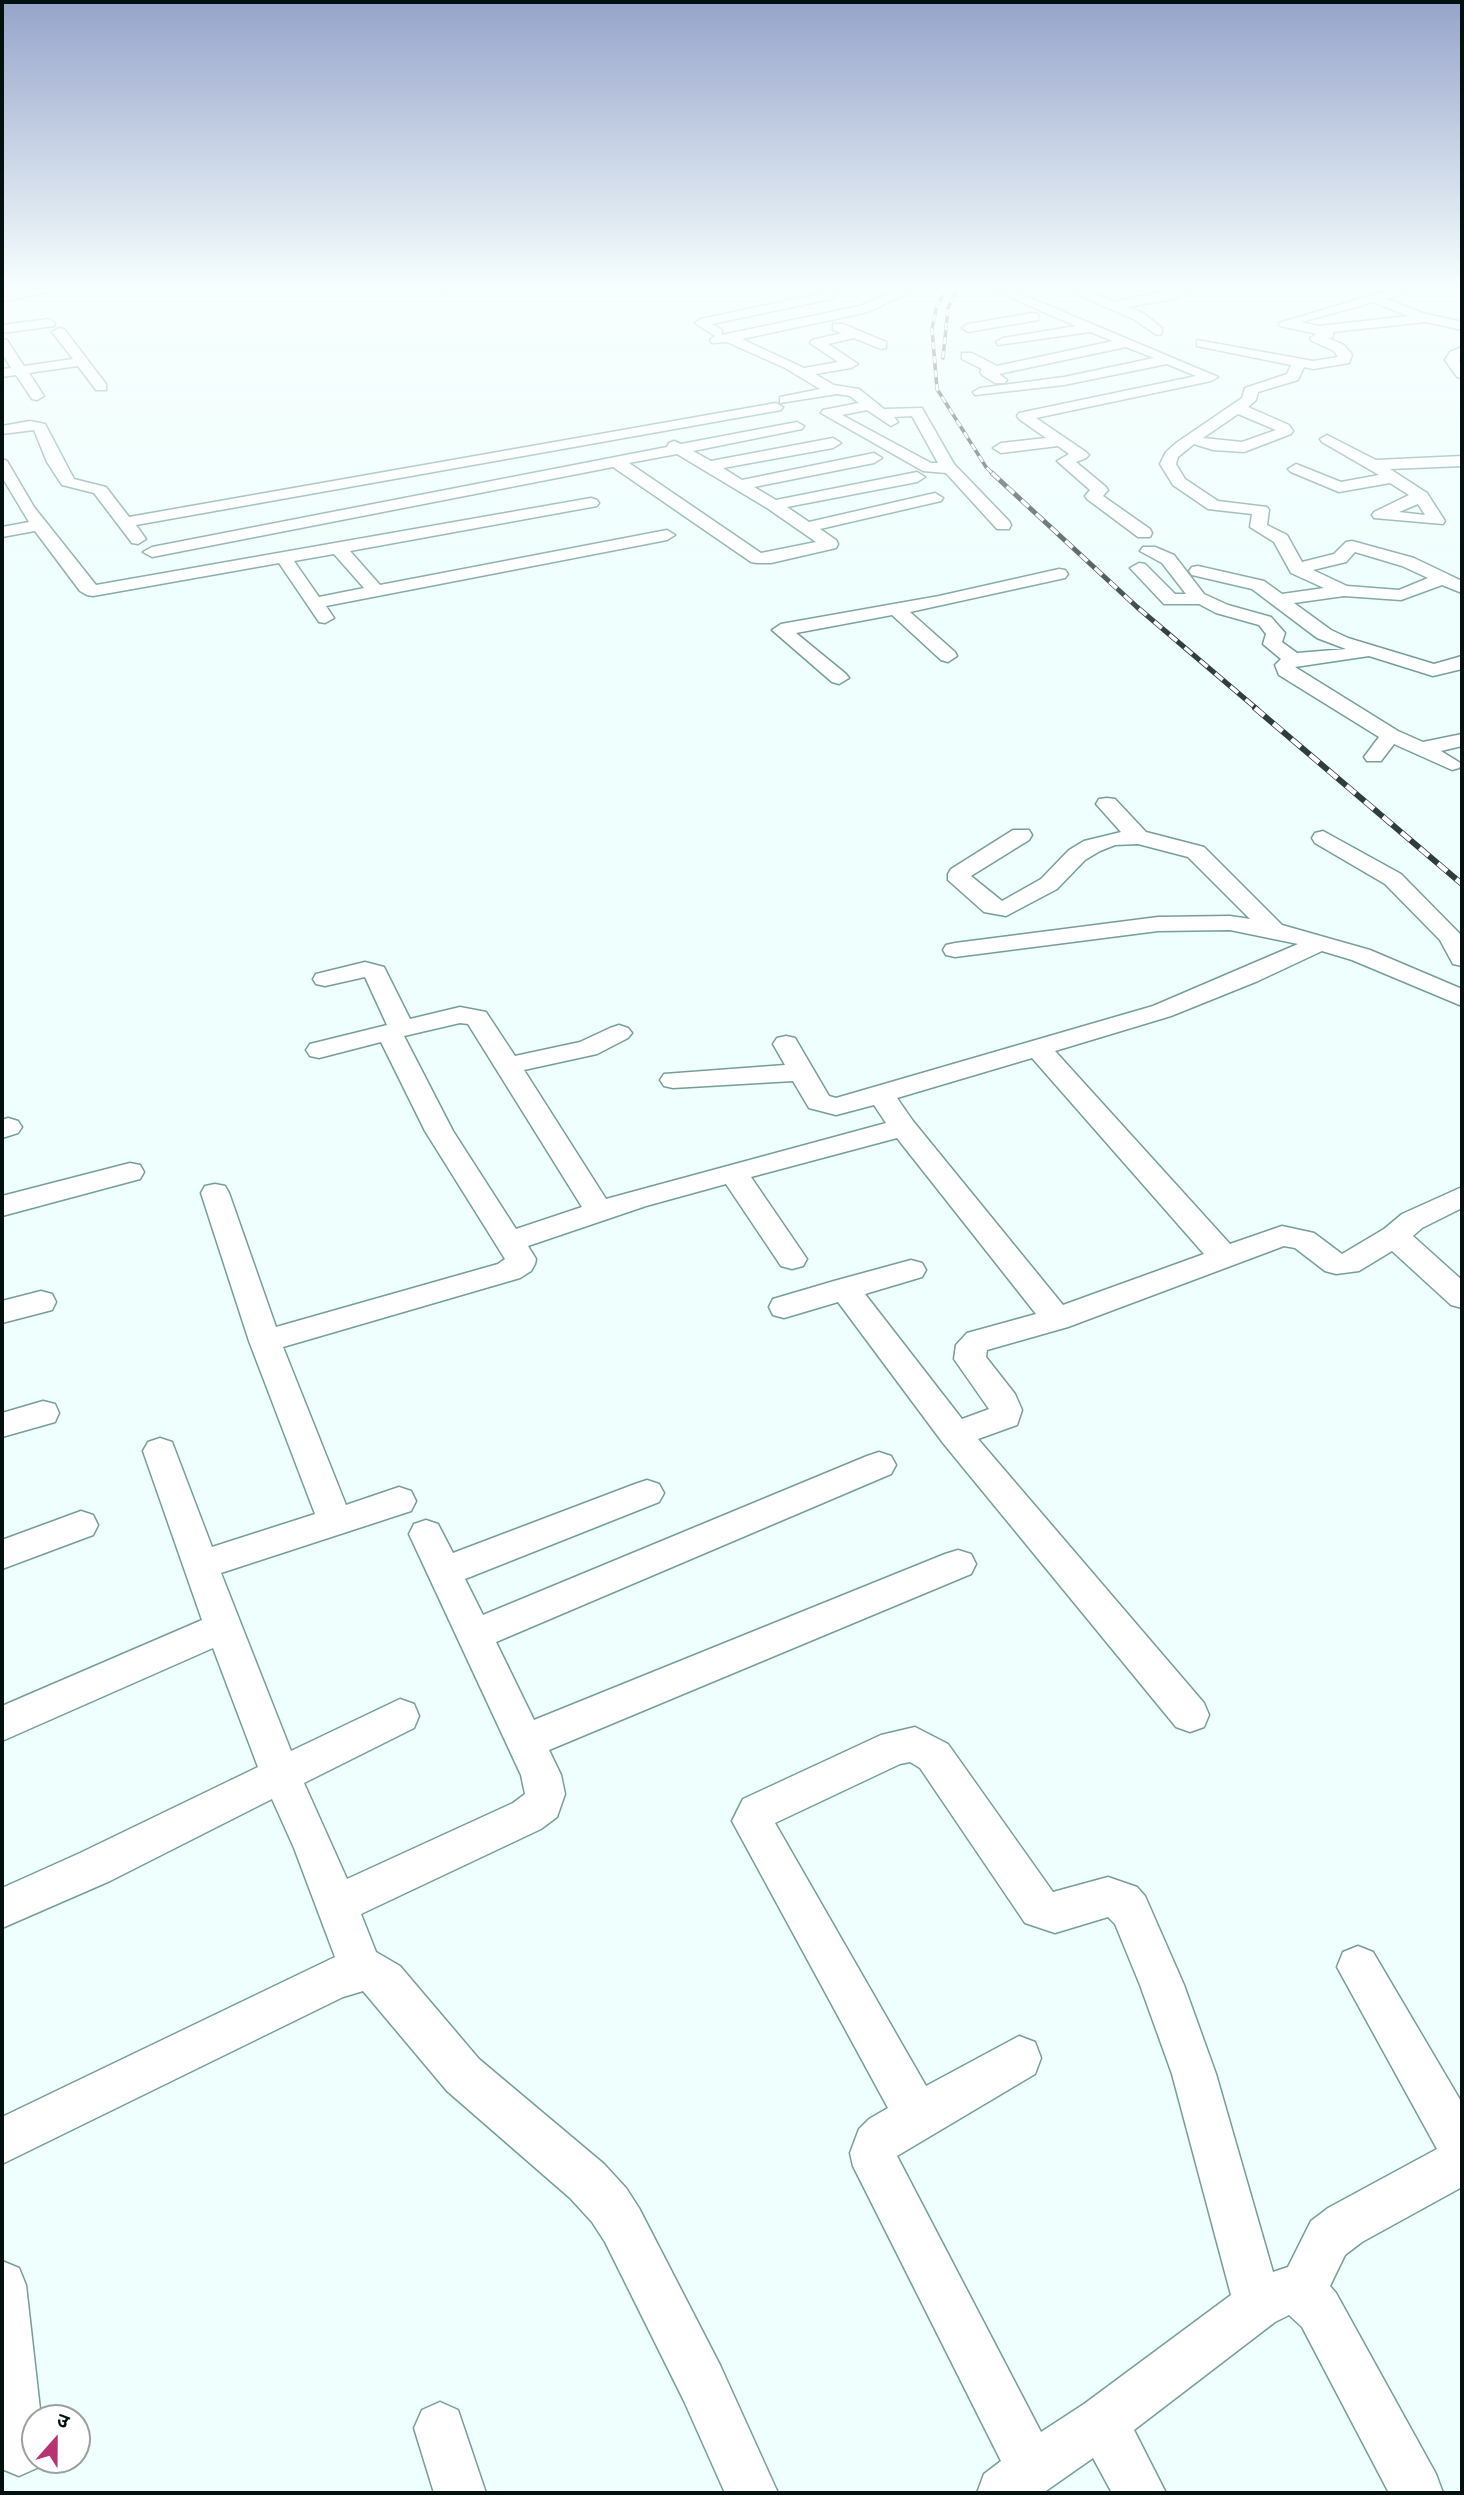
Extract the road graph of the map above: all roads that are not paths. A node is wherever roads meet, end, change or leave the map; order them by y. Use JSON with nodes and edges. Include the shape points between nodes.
{"nodes":[{"id":1,"x":742,"y":405,"type":"edge"},
{"id":2,"x":871,"y":405,"type":"edge"},
{"id":3,"x":1074,"y":405,"type":"edge"},
{"id":4,"x":1241,"y":405,"type":"edge"},
{"id":5,"x":1237,"y":408,"type":"junction"},
{"id":6,"x":880,"y":413,"type":"junction"},
{"id":7,"x":1036,"y":425,"type":"junction"},
{"id":8,"x":797,"y":426,"type":"dead end"},
{"id":9,"x":1011,"y":428,"type":"dead end"},
{"id":10,"x":646,"y":429,"type":"junction"},
{"id":11,"x":2,"y":430,"type":"edge"},
{"id":12,"x":1191,"y":439,"type":"junction"},
{"id":13,"x":1326,"y":439,"type":"dead end"},
{"id":14,"x":1060,"y":440,"type":"junction"},
{"id":15,"x":833,"y":443,"type":"dead end"},
{"id":16,"x":1001,"y":447,"type":"dead end"},
{"id":17,"x":536,"y":449,"type":"junction"},
{"id":18,"x":679,"y":449,"type":"junction"},
{"id":19,"x":874,"y":458,"type":"dead end"},
{"id":20,"x":1462,"y":461,"type":"edge"},
{"id":21,"x":618,"y":462,"type":"junction"},
{"id":22,"x":1373,"y":465,"type":"junction"},
{"id":23,"x":711,"y":466,"type":"junction"},
{"id":24,"x":948,"y":467,"type":"junction"},
{"id":25,"x":1296,"y":469,"type":"dead end"},
{"id":26,"x":4,"y":472,"type":"edge"},
{"id":27,"x":916,"y":477,"type":"dead end"},
{"id":28,"x":1391,"y":478,"type":"junction"},
{"id":29,"x":740,"y":485,"type":"junction"},
{"id":30,"x":1420,"y":496,"type":"dead end"},
{"id":31,"x":935,"y":498,"type":"dead end"},
{"id":32,"x":591,"y":503,"type":"dead end"},
{"id":33,"x":773,"y":505,"type":"junction"},
{"id":34,"x":545,"y":511,"type":"junction"},
{"id":35,"x":126,"y":523,"type":"junction"},
{"id":36,"x":39,"y":525,"type":"junction"},
{"id":37,"x":467,"y":525,"type":"junction"},
{"id":38,"x":1003,"y":525,"type":"dead end"},
{"id":39,"x":804,"y":528,"type":"junction"},
{"id":40,"x":1362,"y":530,"type":"dead end"},
{"id":41,"x":2,"y":532,"type":"edge"},
{"id":42,"x":421,"y":533,"type":"junction"},
{"id":43,"x":1144,"y":533,"type":"dead end"},
{"id":44,"x":667,"y":535,"type":"dead end"},
{"id":45,"x":1352,"y":546,"type":"junction"},
{"id":46,"x":338,"y":548,"type":"junction"},
{"id":47,"x":594,"y":550,"type":"junction"},
{"id":48,"x":284,"y":558,"type":"junction"},
{"id":49,"x":508,"y":566,"type":"junction"},
{"id":50,"x":1296,"y":567,"type":"junction"},
{"id":51,"x":1198,"y":571,"type":"dead end"},
{"id":52,"x":1059,"y":574,"type":"dead end"},
{"id":53,"x":459,"y":575,"type":"junction"},
{"id":54,"x":1443,"y":579,"type":"junction"},
{"id":55,"x":1273,"y":584,"type":"junction"},
{"id":56,"x":1462,"y":588,"type":"edge"},
{"id":57,"x":376,"y":591,"type":"junction"},
{"id":58,"x":1344,"y":591,"type":"junction"},
{"id":59,"x":1198,"y":598,"type":"junction"},
{"id":60,"x":315,"y":603,"type":"junction"},
{"id":61,"x":896,"y":609,"type":"junction"},
{"id":62,"x":326,"y":619,"type":"dead end"},
{"id":63,"x":1367,"y":651,"type":"junction"},
{"id":64,"x":948,"y":656,"type":"dead end"},
{"id":65,"x":1293,"y":659,"type":"junction"},
{"id":66,"x":1462,"y":662,"type":"edge"},
{"id":67,"x":839,"y":678,"type":"dead end"},
{"id":68,"x":1391,"y":735,"type":"junction"},
{"id":69,"x":1462,"y":740,"type":"edge"},
{"id":70,"x":1421,"y":749,"type":"junction"},
{"id":71,"x":1374,"y":757,"type":"dead end"},
{"id":72,"x":1452,"y":765,"type":"dead end"},
{"id":73,"x":1107,"y":804,"type":"dead end"},
{"id":74,"x":1021,"y":835,"type":"dead end"},
{"id":75,"x":1138,"y":837,"type":"junction"},
{"id":76,"x":1323,"y":838,"type":"dead end"},
{"id":77,"x":1275,"y":930,"type":"junction"},
{"id":78,"x":1320,"y":943,"type":"junction"},
{"id":79,"x":955,"y":950,"type":"dead end"},
{"id":80,"x":1462,"y":960,"type":"edge"},
{"id":81,"x":325,"y":979,"type":"dead end"},
{"id":82,"x":1462,"y":998,"type":"edge"},
{"id":83,"x":395,"y":1030,"type":"junction"},
{"id":84,"x":619,"y":1034,"type":"dead end"},
{"id":85,"x":786,"y":1044,"type":"dead end"},
{"id":86,"x":1037,"y":1047,"type":"junction"},
{"id":87,"x":319,"y":1050,"type":"dead end"},
{"id":88,"x":508,"y":1066,"type":"junction"},
{"id":89,"x":802,"y":1072,"type":"junction"},
{"id":90,"x":673,"y":1080,"type":"dead end"},
{"id":91,"x":881,"y":1094,"type":"junction"},
{"id":92,"x":903,"y":1127,"type":"junction"},
{"id":93,"x":130,"y":1172,"type":"dead end"},
{"id":94,"x":733,"y":1173,"type":"junction"},
{"id":95,"x":215,"y":1193,"type":"dead end"},
{"id":96,"x":1462,"y":1196,"type":"edge"},
{"id":97,"x":2,"y":1206,"type":"edge"},
{"id":98,"x":598,"y":1210,"type":"junction"},
{"id":99,"x":1394,"y":1236,"type":"junction"},
{"id":100,"x":509,"y":1242,"type":"junction"},
{"id":101,"x":1225,"y":1258,"type":"junction"},
{"id":102,"x":792,"y":1259,"type":"dead end"},
{"id":103,"x":911,"y":1270,"type":"dead end"},
{"id":104,"x":845,"y":1289,"type":"junction"},
{"id":105,"x":1462,"y":1297,"type":"edge"},
{"id":106,"x":40,"y":1302,"type":"dead end"},
{"id":107,"x":784,"y":1307,"type":"dead end"},
{"id":108,"x":2,"y":1312,"type":"edge"},
{"id":109,"x":1058,"y":1319,"type":"junction"},
{"id":110,"x":265,"y":1341,"type":"junction"},
{"id":111,"x":43,"y":1413,"type":"dead end"},
{"id":112,"x":2,"y":1425,"type":"edge"},
{"id":113,"x":955,"y":1434,"type":"junction"},
{"id":114,"x":160,"y":1451,"type":"dead end"},
{"id":115,"x":879,"y":1465,"type":"dead end"},
{"id":116,"x":647,"y":1493,"type":"dead end"},
{"id":117,"x":399,"y":1501,"type":"dead end"},
{"id":118,"x":335,"y":1522,"type":"junction"},
{"id":119,"x":81,"y":1525,"type":"dead end"},
{"id":120,"x":426,"y":1534,"type":"dead end"},
{"id":121,"x":2,"y":1555,"type":"edge"},
{"id":122,"x":958,"y":1564,"type":"dead end"},
{"id":123,"x":200,"y":1565,"type":"junction"},
{"id":124,"x":443,"y":1572,"type":"junction"},
{"id":125,"x":223,"y":1627,"type":"junction"},
{"id":126,"x":474,"y":1635,"type":"junction"},
{"id":127,"x":1191,"y":1714,"type":"dead end"},
{"id":128,"x":400,"y":1716,"type":"dead end"},
{"id":129,"x":2,"y":1724,"type":"edge"},
{"id":130,"x":525,"y":1742,"type":"junction"},
{"id":131,"x":281,"y":1775,"type":"junction"},
{"id":132,"x":336,"y":1905,"type":"junction"},
{"id":133,"x":2,"y":1908,"type":"edge"},
{"id":134,"x":1358,"y":1967,"type":"dead end"},
{"id":135,"x":361,"y":1969,"type":"junction"},
{"id":136,"x":1019,"y":2058,"type":"dead end"},
{"id":137,"x":917,"y":2115,"type":"junction"},
{"id":138,"x":2,"y":2141,"type":"edge"},
{"id":139,"x":2,"y":2285,"type":"edge"},
{"id":140,"x":1279,"y":2300,"type":"junction"},
{"id":141,"x":1102,"y":2422,"type":"junction"},
{"id":142,"x":440,"y":2428,"type":"dead end"},
{"id":143,"x":19,"y":2450,"type":"dead end"},
{"id":144,"x":1018,"y":2481,"type":"edge"},
{"id":145,"x":460,"y":2493,"type":"edge"},
{"id":146,"x":752,"y":2493,"type":"edge"},
{"id":147,"x":1140,"y":2493,"type":"edge"},
{"id":148,"x":1417,"y":2493,"type":"edge"}],
"edges":[{"from":1,"to":10,"type":"street"},
{"from":2,"to":6,"type":"street"},
{"from":3,"to":7,"type":"street","via":[[1024,416]]},
{"from":4,"to":5,"type":"street"},
{"from":5,"to":12,"type":"street"},
{"from":5,"to":12,"type":"street","via":[[1286,431],[1244,447]]},
{"from":6,"to":24,"type":"street","via":[[917,411]]},
{"from":6,"to":24,"type":"street","via":[[828,413],[928,468]]},
{"from":7,"to":9,"type":"street"},
{"from":7,"to":14,"type":"street"},
{"from":8,"to":18,"type":"street"},
{"from":10,"to":17,"type":"street"},
{"from":10,"to":17,"type":"street","via":[[631,418],[534,436],[530,440]]},
{"from":10,"to":18,"type":"street"},
{"from":11,"to":35,"type":"street","via":[[40,427],[68,482],[100,490]]},
{"from":12,"to":50,"type":"street","via":[[1168,460],[1173,476],[1214,506],[1261,510],[1258,527],[1282,539]]},
{"from":13,"to":22,"type":"street"},
{"from":14,"to":16,"type":"street"},
{"from":14,"to":43,"type":"street","via":[[1081,455],[1060,460],[1100,490],[1093,496]]},
{"from":15,"to":23,"type":"street"},
{"from":17,"to":35,"type":"street"},
{"from":18,"to":21,"type":"street"},
{"from":18,"to":23,"type":"street"},
{"from":19,"to":29,"type":"street"},
{"from":20,"to":22,"type":"street"},
{"from":21,"to":35,"type":"street","via":[[156,556]]},
{"from":21,"to":39,"type":"street","via":[[757,558],[830,544]]},
{"from":22,"to":28,"type":"street"},
{"from":23,"to":29,"type":"street"},
{"from":24,"to":38,"type":"street"},
{"from":25,"to":28,"type":"street","via":[[1339,487]]},
{"from":26,"to":36,"type":"street","via":[[20,509]]},
{"from":27,"to":33,"type":"street"},
{"from":28,"to":30,"type":"street"},
{"from":29,"to":33,"type":"street"},
{"from":31,"to":39,"type":"street"},
{"from":32,"to":34,"type":"street"},
{"from":33,"to":39,"type":"street"},
{"from":34,"to":37,"type":"street"},
{"from":34,"to":47,"type":"street"},
{"from":36,"to":41,"type":"street"},
{"from":36,"to":48,"type":"street","via":[[93,591]]},
{"from":37,"to":42,"type":"street"},
{"from":37,"to":49,"type":"street"},
{"from":40,"to":45,"type":"street"},
{"from":42,"to":46,"type":"street"},
{"from":42,"to":53,"type":"street"},
{"from":44,"to":47,"type":"street"},
{"from":45,"to":50,"type":"street","via":[[1340,558]]},
{"from":45,"to":54,"type":"street","via":[[1408,562]]},
{"from":46,"to":48,"type":"street"},
{"from":46,"to":57,"type":"street"},
{"from":47,"to":49,"type":"street"},
{"from":48,"to":60,"type":"street"},
{"from":49,"to":53,"type":"street"},
{"from":50,"to":55,"type":"street"},
{"from":50,"to":58,"type":"street"},
{"from":51,"to":55,"type":"street"},
{"from":52,"to":61,"type":"street"},
{"from":53,"to":57,"type":"street"},
{"from":54,"to":56,"type":"street"},
{"from":54,"to":58,"type":"street","via":[[1401,596]]},
{"from":55,"to":58,"type":"street"},
{"from":55,"to":63,"type":"street","via":[[1331,638]]},
{"from":57,"to":60,"type":"street"},
{"from":59,"to":59,"type":"street","via":[[1170,600],[1144,559],[1168,559]]},
{"from":59,"to":65,"type":"street","via":[[1265,621],[1276,633],[1272,644]]},
{"from":60,"to":62,"type":"street"},
{"from":61,"to":64,"type":"street"},
{"from":61,"to":67,"type":"street","via":[[781,630]]},
{"from":63,"to":65,"type":"street"},
{"from":63,"to":66,"type":"street","via":[[1433,670]]},
{"from":65,"to":68,"type":"street","via":[[1284,665],[1286,671]]},
{"from":68,"to":70,"type":"street"},
{"from":68,"to":71,"type":"street"},
{"from":69,"to":70,"type":"street"},
{"from":70,"to":72,"type":"street"},
{"from":73,"to":75,"type":"street"},
{"from":74,"to":75,"type":"street","via":[[960,874],[960,880],[992,907],[1010,907],[1049,884],[1092,846]]},
{"from":75,"to":77,"type":"street","via":[[1196,852]]},
{"from":76,"to":80,"type":"street","via":[[1393,879],[1451,937]]},
{"from":77,"to":78,"type":"street"},
{"from":77,"to":79,"type":"street","via":[[1230,923],[1170,923]]},
{"from":78,"to":82,"type":"street"},
{"from":78,"to":86,"type":"street","via":[[1162,1011]]},
{"from":81,"to":83,"type":"street","via":[[365,969],[375,972]]},
{"from":83,"to":87,"type":"street"},
{"from":83,"to":88,"type":"street","via":[[473,1014]]},
{"from":83,"to":100,"type":"street","via":[[439,1131]]},
{"from":84,"to":88,"type":"street","via":[[588,1048]]},
{"from":85,"to":89,"type":"street"},
{"from":86,"to":91,"type":"street"},
{"from":86,"to":101,"type":"street"},
{"from":88,"to":98,"type":"street"},
{"from":89,"to":90,"type":"street"},
{"from":89,"to":91,"type":"street","via":[[819,1102],[828,1106]]},
{"from":91,"to":92,"type":"street"},
{"from":92,"to":94,"type":"street"},
{"from":92,"to":109,"type":"street"},
{"from":93,"to":97,"type":"street"},
{"from":94,"to":98,"type":"street"},
{"from":94,"to":102,"type":"street"},
{"from":95,"to":110,"type":"street"},
{"from":96,"to":99,"type":"street","via":[[1412,1221]]},
{"from":98,"to":100,"type":"street"},
{"from":99,"to":101,"type":"street","via":[[1343,1265],[1290,1236]]},
{"from":99,"to":105,"type":"street"},
{"from":100,"to":110,"type":"street","via":[[521,1259],[509,1271]]},
{"from":101,"to":109,"type":"street"},
{"from":103,"to":104,"type":"street"},
{"from":104,"to":107,"type":"street"},
{"from":104,"to":113,"type":"street"},
{"from":106,"to":108,"type":"street"},
{"from":109,"to":113,"type":"street","via":[[972,1345],[970,1359],[1003,1403],[1005,1416]]},
{"from":110,"to":118,"type":"street"},
{"from":111,"to":112,"type":"street"},
{"from":113,"to":127,"type":"street"},
{"from":114,"to":123,"type":"street"},
{"from":115,"to":126,"type":"street"},
{"from":116,"to":124,"type":"street"},
{"from":117,"to":118,"type":"street"},
{"from":118,"to":123,"type":"street"},
{"from":119,"to":121,"type":"street"},
{"from":120,"to":124,"type":"street"},
{"from":122,"to":130,"type":"street"},
{"from":123,"to":125,"type":"street"},
{"from":124,"to":126,"type":"street"},
{"from":125,"to":129,"type":"street"},
{"from":125,"to":131,"type":"street"},
{"from":126,"to":130,"type":"street"},
{"from":128,"to":131,"type":"street"},
{"from":130,"to":132,"type":"street","via":[[545,1794],[537,1810]]},
{"from":131,"to":132,"type":"street"},
{"from":131,"to":133,"type":"street"},
{"from":132,"to":135,"type":"street"},
{"from":134,"to":140,"type":"street","via":[[1456,2136],[1460,2160],[1328,2238]]},
{"from":135,"to":138,"type":"street"},
{"from":135,"to":146,"type":"street","via":[[385,1981],[463,2075],[609,2205],[702,2384]]},
{"from":136,"to":137,"type":"street"},
{"from":137,"to":140,"type":"street","via":[[752,1824],[757,1812],[895,1747],[915,1744],[934,1756],[1040,1909],[1055,1913],[1108,1897],[1122,1901],[1130,1910]]},
{"from":137,"to":144,"type":"street","via":[[875,2145],[876,2166]]},
{"from":139,"to":143,"type":"street"},
{"from":140,"to":141,"type":"street"},
{"from":140,"to":148,"type":"street","via":[[1310,2299],[1319,2310]]},
{"from":141,"to":144,"type":"street"},
{"from":141,"to":147,"type":"street"},
{"from":142,"to":145,"type":"street"}]}
